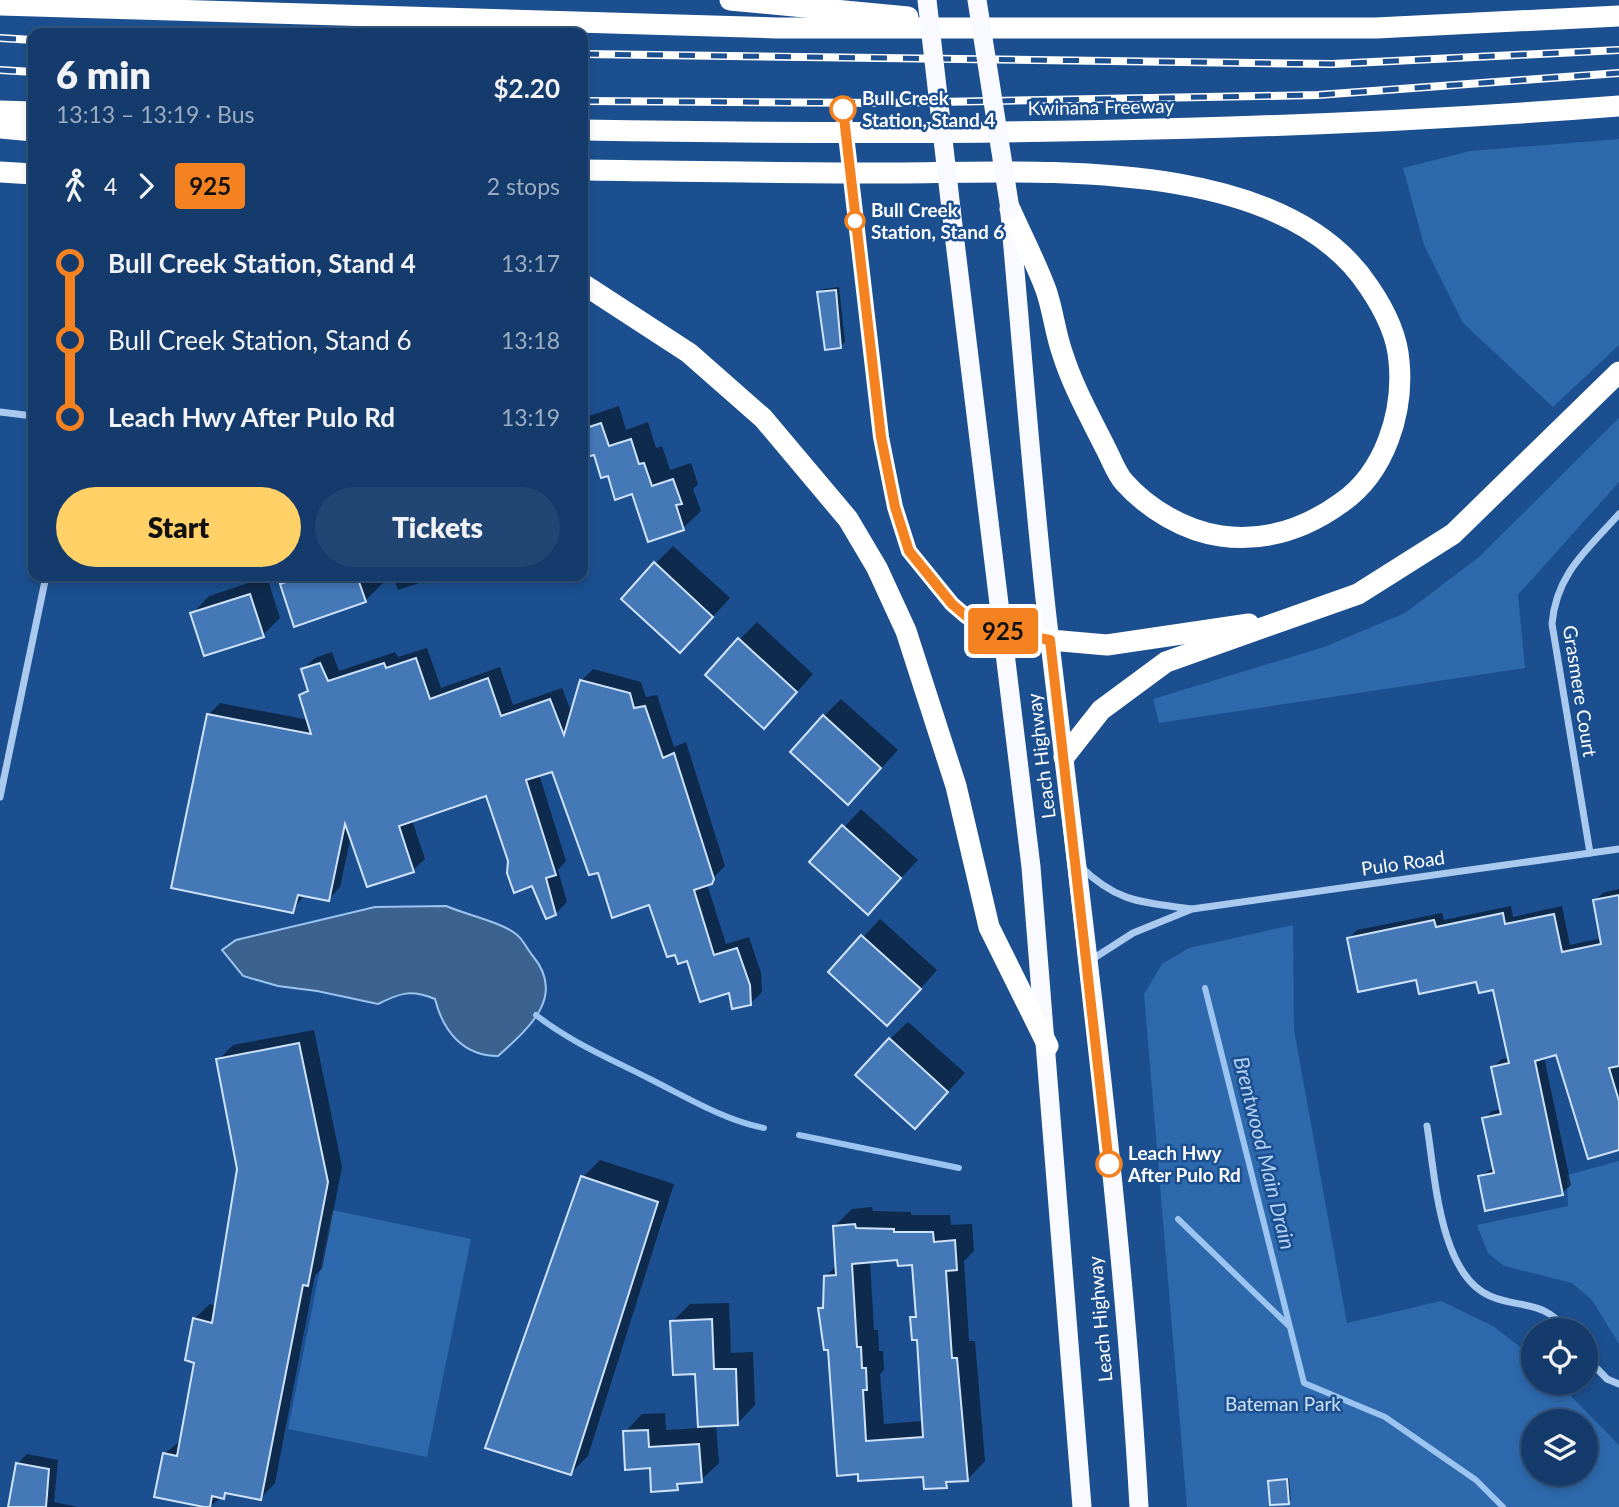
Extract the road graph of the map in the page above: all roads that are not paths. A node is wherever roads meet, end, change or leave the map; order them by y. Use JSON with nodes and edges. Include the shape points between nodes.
{"nodes":[{"id":1,"x":730,"y":0,"type":"edge"},
{"id":2,"x":927,"y":0,"type":"edge"},
{"id":3,"x":977,"y":0,"type":"edge"},
{"id":4,"x":0,"y":5,"type":"edge"},
{"id":5,"x":1619,"y":16,"type":"edge"},
{"id":6,"x":1042,"y":30,"type":"junction"},
{"id":7,"x":1619,"y":106,"type":"edge"},
{"id":8,"x":0,"y":111,"type":"edge"},
{"id":9,"x":28,"y":113,"type":"edge"},
{"id":10,"x":0,"y":128,"type":"edge"},
{"id":11,"x":28,"y":131,"type":"edge"},
{"id":12,"x":588,"y":131,"type":"edge"},
{"id":13,"x":588,"y":170,"type":"edge"},
{"id":14,"x":0,"y":172,"type":"edge"},
{"id":15,"x":28,"y":174,"type":"edge"},
{"id":16,"x":1010,"y":209,"type":"junction"},
{"id":17,"x":588,"y":287,"type":"edge"},
{"id":18,"x":1619,"y":372,"type":"edge"},
{"id":19,"x":0,"y":412,"type":"edge"},
{"id":20,"x":28,"y":415,"type":"edge"},
{"id":21,"x":1619,"y":514,"type":"edge"},
{"id":22,"x":45,"y":581,"type":"edge"},
{"id":23,"x":1296,"y":618,"type":"junction"},
{"id":24,"x":1002,"y":631,"type":"junction"},
{"id":25,"x":1050,"y":640,"type":"junction"},
{"id":26,"x":1064,"y":757,"type":"junction"},
{"id":27,"x":0,"y":797,"type":"edge"},
{"id":28,"x":1619,"y":849,"type":"edge"},
{"id":29,"x":1590,"y":853,"type":"junction"},
{"id":30,"x":1077,"y":864,"type":"junction"},
{"id":31,"x":1192,"y":909,"type":"junction"},
{"id":32,"x":1088,"y":961,"type":"junction"},
{"id":33,"x":1048,"y":1045,"type":"junction"},
{"id":34,"x":1427,"y":1126,"type":"dead end"},
{"id":35,"x":1554,"y":1318,"type":"edge"},
{"id":36,"x":1598,"y":1370,"type":"edge"},
{"id":37,"x":1619,"y":1384,"type":"edge"},
{"id":38,"x":1082,"y":1507,"type":"edge"},
{"id":39,"x":1139,"y":1507,"type":"edge"}],
"edges":[{"from":1,"to":6,"type":"highway"},
{"from":2,"to":24,"type":"highway","name":"Leach Highway","bridge":true},
{"from":3,"to":16,"type":"highway","name":"Leach Highway","bridge":true},
{"from":4,"to":6,"type":"highway","via":[[777,29]]},
{"from":5,"to":6,"type":"highway","via":[[1376,28]]},
{"from":7,"to":12,"type":"highway","name":"Kwinana Freeway","via":[[1333,124],[1072,132]]},
{"from":8,"to":9,"type":"highway"},
{"from":10,"to":11,"type":"highway"},
{"from":13,"to":16,"type":"highway","via":[[1048,174],[1166,182],[1229,194],[1290,218],[1328,242],[1361,275],[1386,312],[1399,356],[1400,392],[1394,428],[1376,465],[1350,497],[1317,520],[1282,533],[1243,539],[1204,533],[1159,513],[1122,481],[1079,399],[1046,289]]},
{"from":14,"to":15,"type":"highway"},
{"from":16,"to":25,"type":"highway","name":"Leach Highway"},
{"from":17,"to":33,"type":"highway","via":[[689,353],[763,418],[848,519],[906,631],[956,786],[989,927]]},
{"from":18,"to":23,"type":"highway","via":[[1453,534],[1358,594]]},
{"from":19,"to":20,"type":"street"},
{"from":21,"to":29,"type":"street","name":"Grasmere Court","via":[[1566,575],[1554,599],[1552,624]]},
{"from":22,"to":27,"type":"street"},
{"from":23,"to":25,"type":"highway","via":[[1107,645]]},
{"from":23,"to":26,"type":"highway","via":[[1166,662],[1108,704]]},
{"from":24,"to":25,"type":"highway"},
{"from":24,"to":33,"type":"highway","name":"Leach Highway"},
{"from":25,"to":26,"type":"highway","name":"Leach Highway"},
{"from":26,"to":30,"type":"highway","name":"Leach Highway"},
{"from":28,"to":29,"type":"street","name":"Pulo Road"},
{"from":29,"to":31,"type":"street","name":"Pulo Road"},
{"from":30,"to":31,"type":"street","name":"Pulo Road","via":[[1104,889],[1138,901]]},
{"from":30,"to":32,"type":"highway","name":"Leach Highway"},
{"from":31,"to":32,"type":"street","name":"Pulo Road","via":[[1133,933]]},
{"from":32,"to":39,"type":"highway","name":"Leach Highway"},
{"from":33,"to":38,"type":"highway","name":"Leach Highway"},
{"from":34,"to":35,"type":"street","via":[[1451,1255],[1467,1280],[1490,1297],[1532,1304]]},
{"from":36,"to":37,"type":"street"}]}
